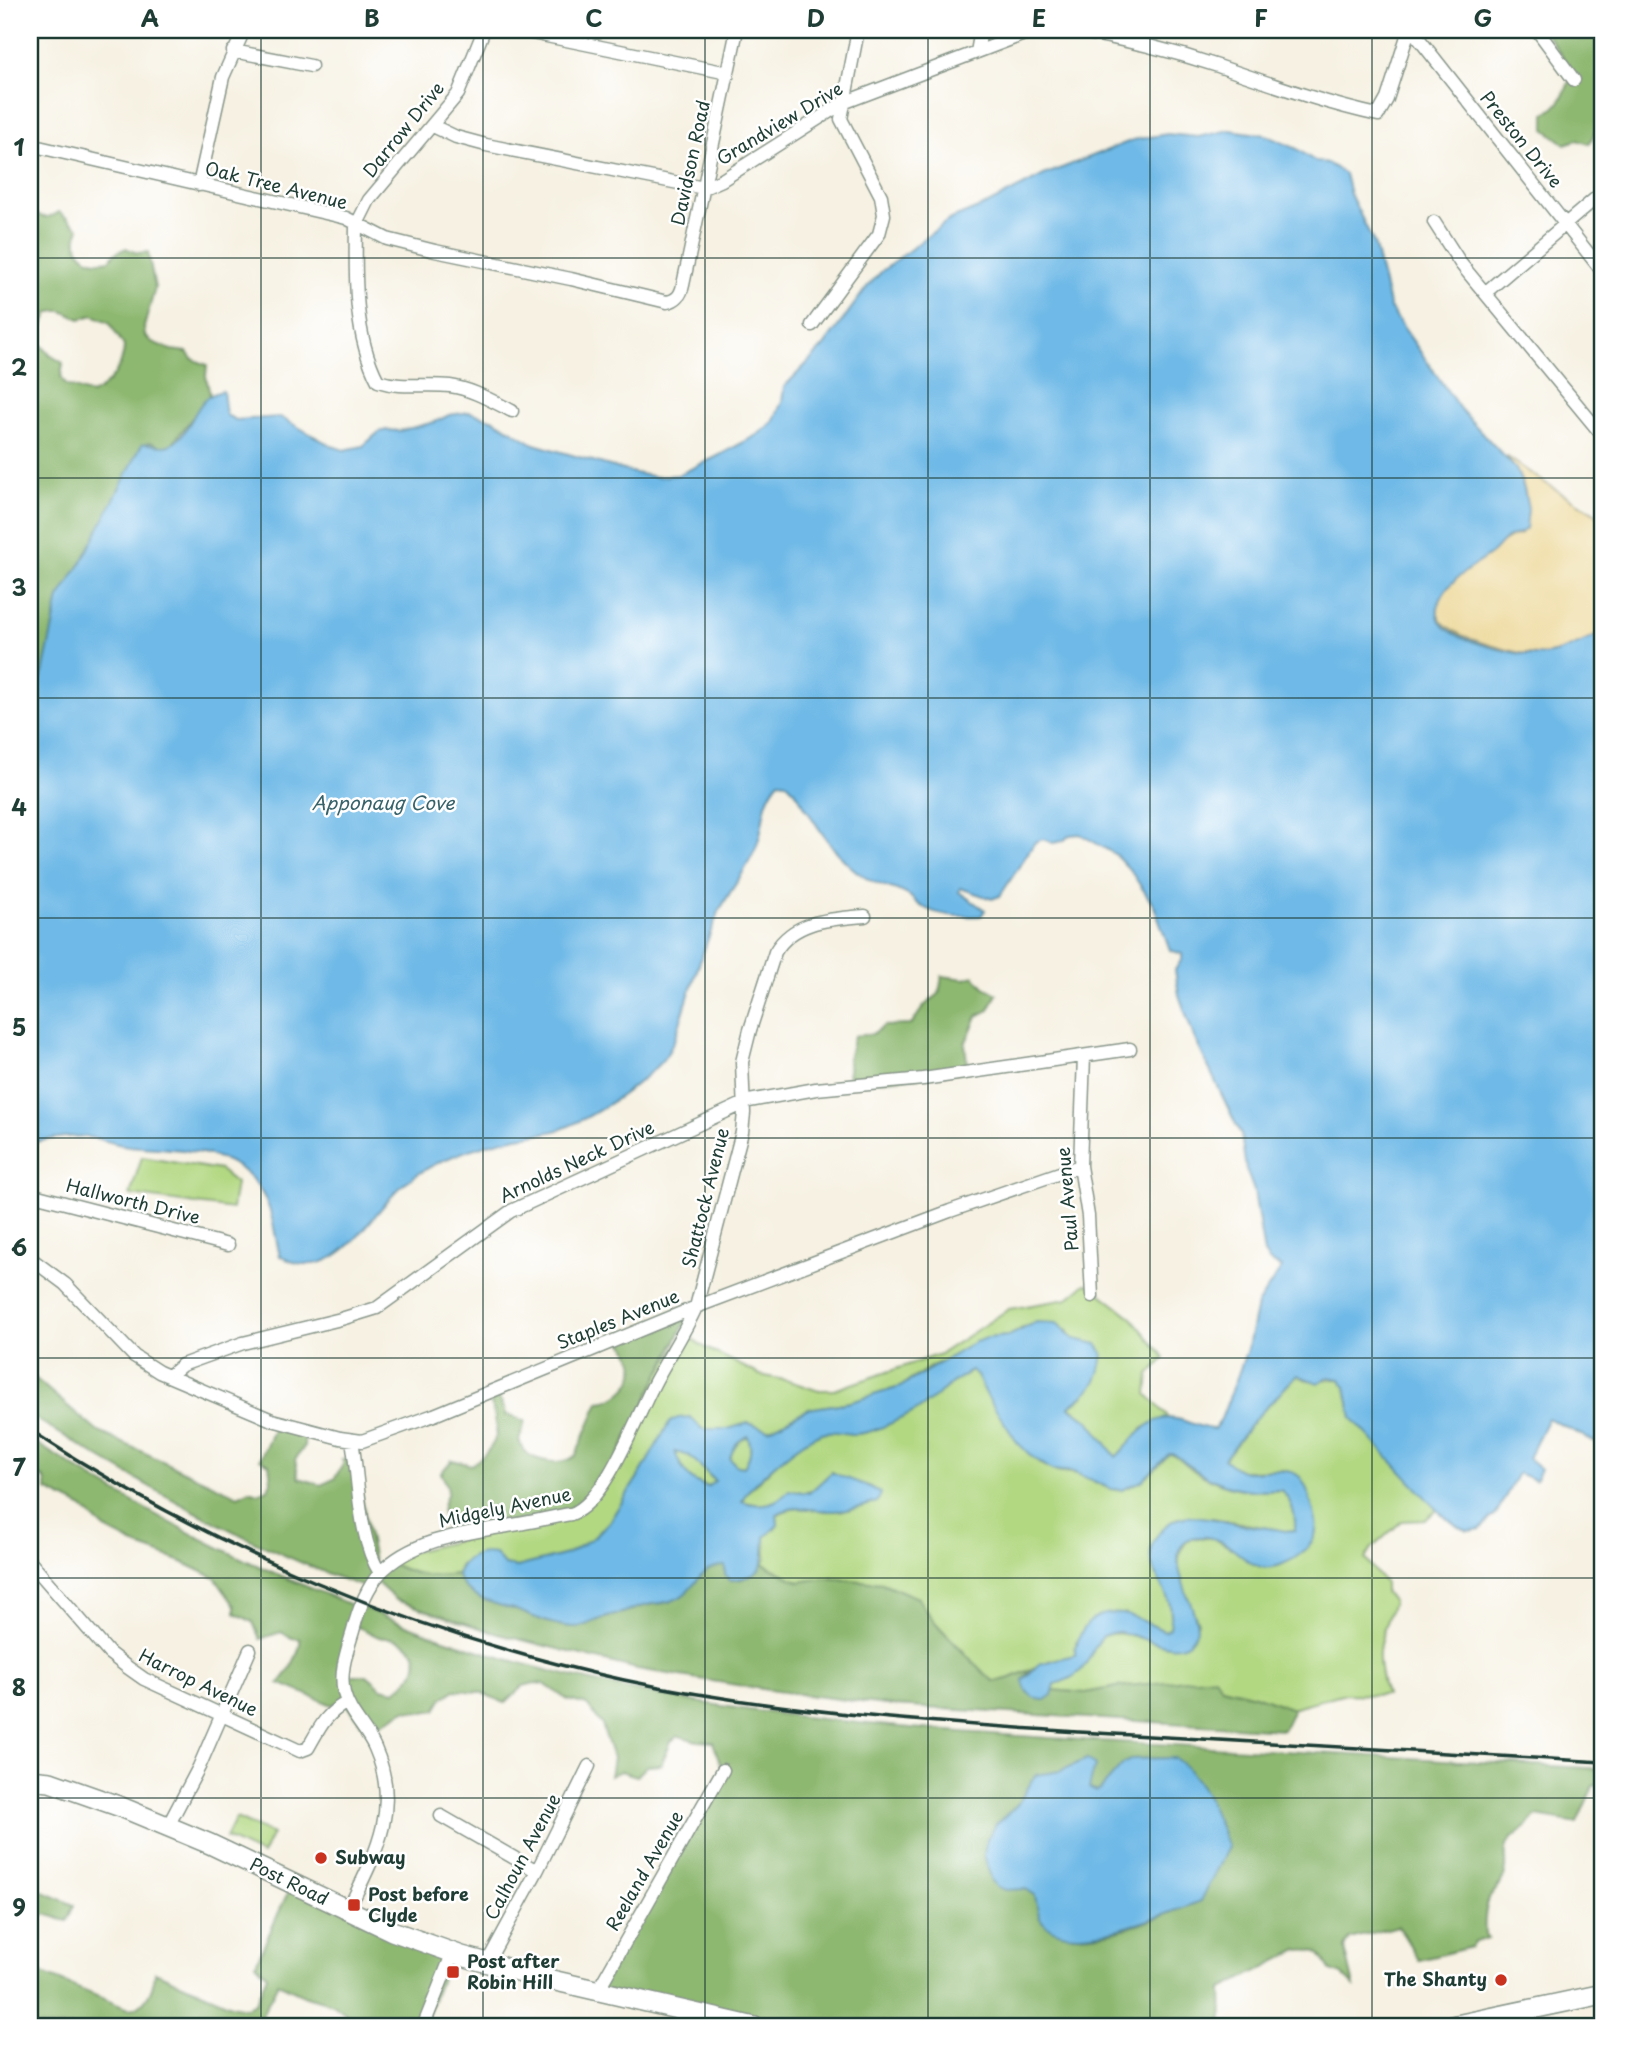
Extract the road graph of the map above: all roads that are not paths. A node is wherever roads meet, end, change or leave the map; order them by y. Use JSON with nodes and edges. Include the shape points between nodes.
{"nodes":[{"id":1,"x":244,"y":30,"type":"edge"},
{"id":2,"x":484,"y":30,"type":"edge"},
{"id":3,"x":517,"y":30,"type":"edge"},
{"id":4,"x":737,"y":30,"type":"edge"},
{"id":5,"x":858,"y":30,"type":"edge"},
{"id":6,"x":981,"y":30,"type":"edge"},
{"id":7,"x":1059,"y":30,"type":"edge"},
{"id":8,"x":1071,"y":30,"type":"edge"},
{"id":9,"x":1410,"y":30,"type":"edge"},
{"id":10,"x":1537,"y":30,"type":"edge"},
{"id":11,"x":233,"y":51,"type":"junction"},
{"id":12,"x":977,"y":52,"type":"junction"},
{"id":13,"x":311,"y":65,"type":"dead end"},
{"id":14,"x":728,"y":73,"type":"junction"},
{"id":15,"x":1574,"y":80,"type":"dead end"},
{"id":16,"x":843,"y":103,"type":"junction"},
{"id":17,"x":433,"y":126,"type":"junction"},
{"id":18,"x":30,"y":145,"type":"edge"},
{"id":19,"x":200,"y":185,"type":"junction"},
{"id":20,"x":704,"y":188,"type":"junction"},
{"id":21,"x":1603,"y":192,"type":"edge"},
{"id":22,"x":1434,"y":222,"type":"dead end"},
{"id":23,"x":1566,"y":224,"type":"junction"},
{"id":24,"x":356,"y":226,"type":"junction"},
{"id":25,"x":1603,"y":272,"type":"edge"},
{"id":26,"x":1486,"y":292,"type":"junction"},
{"id":27,"x":675,"y":300,"type":"joint"},
{"id":28,"x":812,"y":325,"type":"dead end"},
{"id":29,"x":512,"y":411,"type":"dead end"},
{"id":30,"x":1603,"y":436,"type":"edge"},
{"id":31,"x":865,"y":916,"type":"dead end"},
{"id":32,"x":1130,"y":1049,"type":"dead end"},
{"id":33,"x":1084,"y":1056,"type":"junction"},
{"id":34,"x":743,"y":1104,"type":"junction"},
{"id":35,"x":1080,"y":1166,"type":"junction"},
{"id":36,"x":30,"y":1194,"type":"edge"},
{"id":37,"x":229,"y":1245,"type":"dead end"},
{"id":38,"x":30,"y":1258,"type":"edge"},
{"id":39,"x":1091,"y":1296,"type":"dead end"},
{"id":40,"x":696,"y":1307,"type":"junction"},
{"id":41,"x":169,"y":1376,"type":"junction"},
{"id":42,"x":352,"y":1440,"type":"junction"},
{"id":43,"x":30,"y":1562,"type":"edge"},
{"id":44,"x":380,"y":1573,"type":"junction"},
{"id":45,"x":250,"y":1650,"type":"dead end"},
{"id":46,"x":346,"y":1703,"type":"junction"},
{"id":47,"x":222,"y":1716,"type":"junction"},
{"id":48,"x":589,"y":1766,"type":"dead end"},
{"id":49,"x":723,"y":1770,"type":"dead end"},
{"id":50,"x":30,"y":1780,"type":"edge"},
{"id":51,"x":441,"y":1816,"type":"dead end"},
{"id":52,"x":168,"y":1826,"type":"junction"},
{"id":53,"x":537,"y":1871,"type":"junction"},
{"id":54,"x":348,"y":1910,"type":"junction"},
{"id":55,"x":453,"y":1952,"type":"junction"},
{"id":56,"x":486,"y":1963,"type":"junction"},
{"id":57,"x":598,"y":1990,"type":"junction"},
{"id":58,"x":1603,"y":1994,"type":"edge"},
{"id":59,"x":423,"y":2027,"type":"edge"},
{"id":60,"x":755,"y":2027,"type":"edge"},
{"id":61,"x":1447,"y":2027,"type":"edge"}],
"edges":[{"from":1,"to":11,"type":"street"},
{"from":2,"to":17,"type":"street","name":"Darrow Drive","via":[[458,94]]},
{"from":3,"to":14,"type":"street"},
{"from":4,"to":14,"type":"street","name":"Davidson Road"},
{"from":5,"to":16,"type":"street"},
{"from":6,"to":12,"type":"street"},
{"from":7,"to":12,"type":"street","name":"Grandview Drive","via":[[1027,33]]},
{"from":8,"to":9,"type":"street","via":[[1167,51],[1378,115]]},
{"from":9,"to":23,"type":"street","name":"Preston Drive"},
{"from":10,"to":15,"type":"street"},
{"from":11,"to":13,"type":"street"},
{"from":11,"to":19,"type":"street"},
{"from":12,"to":16,"type":"street","name":"Grandview Drive"},
{"from":14,"to":20,"type":"street","name":"Davidson Road"},
{"from":16,"to":20,"type":"street","name":"Grandview Drive"},
{"from":16,"to":28,"type":"street","via":[[841,119],[881,196],[884,215],[879,234]]},
{"from":17,"to":20,"type":"street","via":[[486,145]]},
{"from":17,"to":24,"type":"street","name":"Darrow Drive","via":[[369,200]]},
{"from":18,"to":19,"type":"street","name":"Oak Tree Avenue"},
{"from":19,"to":24,"type":"street","name":"Oak Tree Avenue","via":[[346,218]]},
{"from":20,"to":27,"type":"street","name":"Davidson Road","via":[[681,293]]},
{"from":21,"to":23,"type":"street"},
{"from":22,"to":26,"type":"street"},
{"from":23,"to":25,"type":"street","name":"Preston Drive"},
{"from":23,"to":26,"type":"street"},
{"from":24,"to":27,"type":"street","name":"Oak Tree Avenue","via":[[435,251],[667,302]]},
{"from":24,"to":29,"type":"street","name":"Darrow Drive","via":[[362,331],[378,381],[469,390]]},
{"from":26,"to":30,"type":"street"},
{"from":31,"to":34,"type":"street","name":"Shattock Avenue","via":[[804,926],[779,943],[744,1051]]},
{"from":32,"to":33,"type":"street","name":"Arnolds Neck Drive"},
{"from":33,"to":34,"type":"street","name":"Arnolds Neck Drive","via":[[816,1089]]},
{"from":33,"to":35,"type":"street","name":"Paul Avenue"},
{"from":34,"to":40,"type":"street","name":"Shattock Avenue","via":[[739,1145]]},
{"from":34,"to":41,"type":"street","name":"Arnolds Neck Drive","via":[[511,1210],[377,1308],[243,1343],[182,1364]]},
{"from":35,"to":39,"type":"street","name":"Paul Avenue","via":[[1088,1216]]},
{"from":35,"to":40,"type":"street","name":"Staples Avenue"},
{"from":36,"to":37,"type":"street","name":"Hallworth Drive"},
{"from":38,"to":41,"type":"street","via":[[65,1284],[135,1356]]},
{"from":40,"to":42,"type":"street","name":"Staples Avenue","via":[[435,1415],[370,1439]]},
{"from":40,"to":44,"type":"street","name":"Midgely Avenue","via":[[617,1460],[585,1507],[571,1514],[437,1540],[397,1559]]},
{"from":41,"to":42,"type":"street","name":"Staples Avenue","via":[[272,1420]]},
{"from":42,"to":44,"type":"street","via":[[366,1531]]},
{"from":43,"to":47,"type":"street","name":"Harrop Avenue","via":[[108,1653],[144,1679]]},
{"from":44,"to":46,"type":"street","via":[[360,1608],[345,1656]]},
{"from":45,"to":47,"type":"street"},
{"from":46,"to":47,"type":"street","name":"Harrop Avenue","via":[[326,1718],[309,1748],[300,1751]]},
{"from":46,"to":54,"type":"street","via":[[376,1749],[387,1797],[382,1833]]},
{"from":47,"to":52,"type":"street"},
{"from":48,"to":53,"type":"street","name":"Calhoun Avenue"},
{"from":49,"to":57,"type":"street","name":"Reeland Avenue"},
{"from":50,"to":52,"type":"main road","name":"Post Road","via":[[50,1782]]},
{"from":51,"to":53,"type":"street"},
{"from":52,"to":54,"type":"main road","name":"Post Road"},
{"from":53,"to":56,"type":"street","name":"Calhoun Avenue"},
{"from":54,"to":55,"type":"main road","name":"Post Road"},
{"from":55,"to":56,"type":"main road","name":"Post Road"},
{"from":55,"to":59,"type":"street"},
{"from":56,"to":57,"type":"main road","name":"Post Road"},
{"from":57,"to":60,"type":"main road","name":"Post Road"},
{"from":58,"to":61,"type":"main road"}]}
